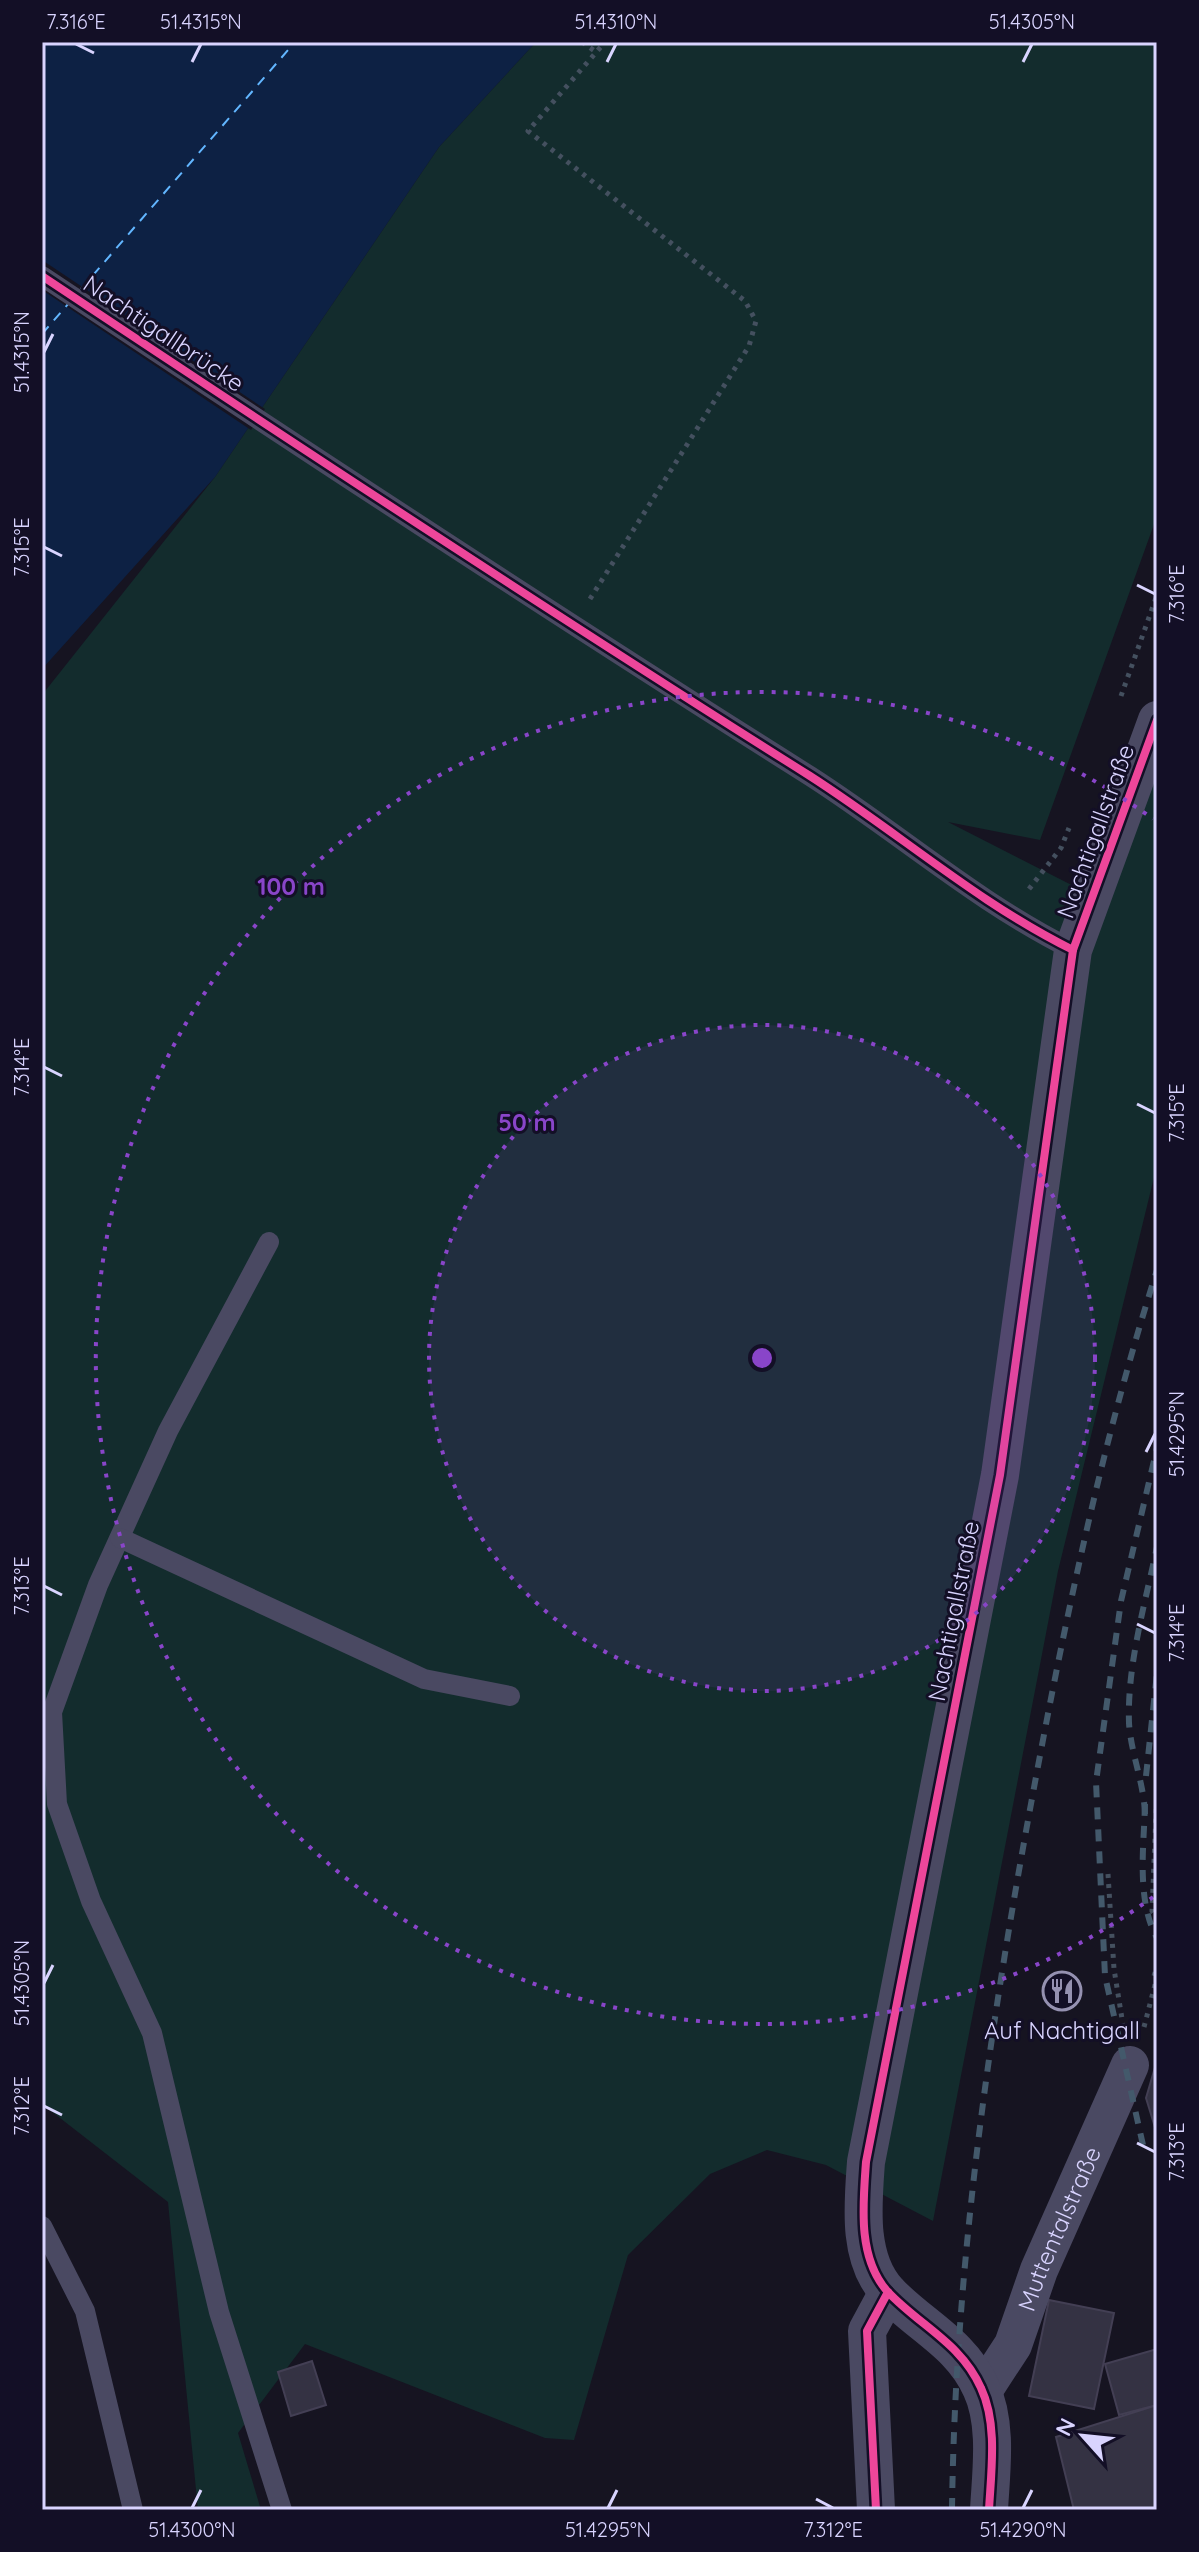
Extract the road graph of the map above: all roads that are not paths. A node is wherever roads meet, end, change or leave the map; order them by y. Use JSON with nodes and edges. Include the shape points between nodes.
{"nodes":[{"id":1,"x":42,"y":276,"type":"edge"},
{"id":2,"x":1157,"y":720,"type":"edge"},
{"id":3,"x":1073,"y":950,"type":"junction"},
{"id":4,"x":269,"y":1242,"type":"dead end"},
{"id":5,"x":120,"y":1538,"type":"junction"},
{"id":6,"x":510,"y":1696,"type":"dead end"},
{"id":7,"x":1130,"y":2065,"type":"road end"},
{"id":8,"x":42,"y":2226,"type":"edge"},
{"id":9,"x":888,"y":2292,"type":"junction"},
{"id":10,"x":983,"y":2391,"type":"junction"},
{"id":11,"x":133,"y":2510,"type":"edge"},
{"id":12,"x":282,"y":2510,"type":"edge"},
{"id":13,"x":876,"y":2510,"type":"edge"},
{"id":14,"x":989,"y":2510,"type":"edge"}],
"edges":[{"from":1,"to":3,"type":"lane","name":"Nachtigallbrücke","via":[[818,782],[1008,916]]},
{"from":2,"to":3,"type":"street","name":"Nachtigallstraße"},
{"from":3,"to":9,"type":"street","name":"Nachtigallstraße","via":[[1000,1475],[866,2162],[862,2218],[876,2274]]},
{"from":4,"to":5,"type":"lane","via":[[168,1431]]},
{"from":5,"to":6,"type":"lane","via":[[424,1679]]},
{"from":5,"to":12,"type":"lane","via":[[52,1712],[57,1804],[91,1901],[152,2033],[219,2312]]},
{"from":7,"to":10,"type":"street","name":"Muttentalstraße","via":[[1039,2270],[1013,2345]]},
{"from":8,"to":11,"type":"lane","via":[[85,2311]]},
{"from":9,"to":10,"type":"street","via":[[956,2349]]},
{"from":9,"to":13,"type":"street","via":[[867,2331]]},
{"from":10,"to":14,"type":"street","via":[[990,2427]]}]}
